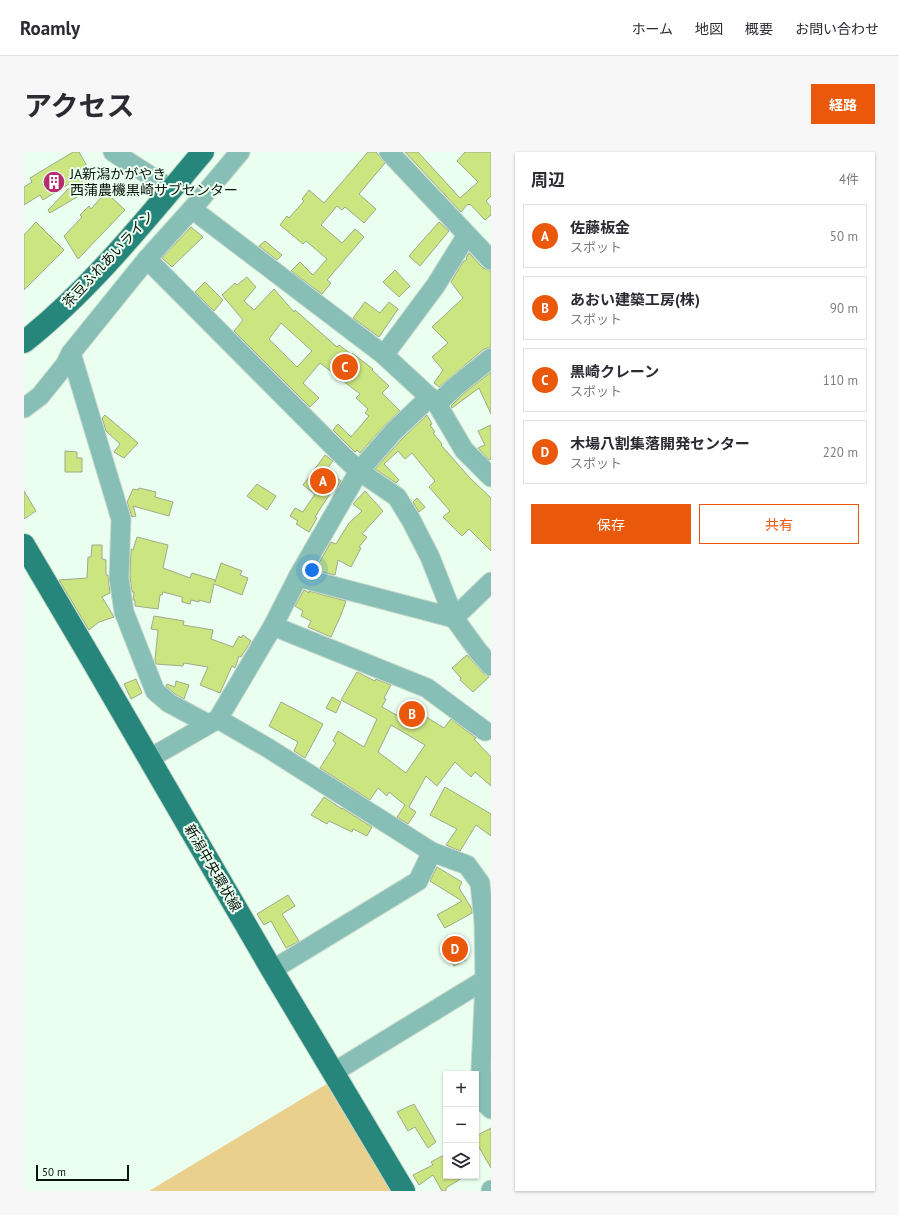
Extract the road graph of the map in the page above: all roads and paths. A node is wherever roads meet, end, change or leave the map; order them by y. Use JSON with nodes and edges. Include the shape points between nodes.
{"nodes":[{"id":1,"x":113,"y":152,"type":"edge"},
{"id":2,"x":203,"y":152,"type":"edge"},
{"id":3,"x":240,"y":152,"type":"edge"},
{"id":4,"x":389,"y":152,"type":"edge"},
{"id":5,"x":171,"y":189,"type":"junction"},
{"id":6,"x":192,"y":209,"type":"junction"},
{"id":7,"x":467,"y":235,"type":"junction"},
{"id":8,"x":147,"y":259,"type":"junction"},
{"id":9,"x":491,"y":260,"type":"edge"},
{"id":10,"x":24,"y":342,"type":"edge"},
{"id":11,"x":71,"y":353,"type":"junction"},
{"id":12,"x":384,"y":355,"type":"junction"},
{"id":13,"x":491,"y":358,"type":"edge"},
{"id":14,"x":434,"y":401,"type":"junction"},
{"id":15,"x":24,"y":408,"type":"edge"},
{"id":16,"x":359,"y":471,"type":"junction"},
{"id":17,"x":491,"y":476,"type":"edge"},
{"id":18,"x":24,"y":545,"type":"edge"},
{"id":19,"x":298,"y":577,"type":"junction"},
{"id":20,"x":491,"y":582,"type":"edge"},
{"id":21,"x":454,"y":618,"type":"junction"},
{"id":22,"x":273,"y":626,"type":"junction"},
{"id":23,"x":491,"y":666,"type":"edge"},
{"id":24,"x":213,"y":722,"type":"junction"},
{"id":25,"x":489,"y":730,"type":"edge"},
{"id":26,"x":150,"y":758,"type":"junction"},
{"id":27,"x":432,"y":852,"type":"junction"},
{"id":28,"x":272,"y":970,"type":"junction"},
{"id":29,"x":488,"y":978,"type":"edge"},
{"id":30,"x":334,"y":1072,"type":"junction"},
{"id":31,"x":491,"y":1109,"type":"edge"},
{"id":32,"x":404,"y":1191,"type":"edge"}],
"edges":[{"from":1,"to":5,"type":"street"},
{"from":2,"to":5,"type":"main road","name":"茶豆ふれあいライン"},
{"from":3,"to":6,"type":"street"},
{"from":4,"to":7,"type":"street"},
{"from":5,"to":10,"type":"main road","name":"茶豆ふれあいライン","via":[[109,262],[41,329]]},
{"from":6,"to":8,"type":"street"},
{"from":6,"to":12,"type":"street"},
{"from":7,"to":9,"type":"street"},
{"from":7,"to":12,"type":"street","via":[[436,285]]},
{"from":8,"to":11,"type":"street"},
{"from":8,"to":16,"type":"street"},
{"from":11,"to":15,"type":"street","via":[[66,365],[40,396]]},
{"from":11,"to":24,"type":"street","via":[[121,519],[119,578],[124,612],[155,690],[169,702]]},
{"from":12,"to":14,"type":"street"},
{"from":13,"to":14,"type":"street"},
{"from":14,"to":16,"type":"street","via":[[394,431]]},
{"from":14,"to":17,"type":"street","via":[[464,450]]},
{"from":16,"to":19,"type":"street"},
{"from":16,"to":21,"type":"street","via":[[397,497],[430,557]]},
{"from":18,"to":26,"type":"main road","name":"新潟中央環状線"},
{"from":19,"to":21,"type":"street"},
{"from":19,"to":22,"type":"street"},
{"from":20,"to":21,"type":"street"},
{"from":21,"to":23,"type":"street"},
{"from":22,"to":24,"type":"street"},
{"from":22,"to":25,"type":"street","via":[[427,688]]},
{"from":24,"to":26,"type":"street"},
{"from":24,"to":27,"type":"street","via":[[268,748]]},
{"from":26,"to":28,"type":"main road","name":"新潟中央環状線"},
{"from":27,"to":28,"type":"street","via":[[418,881]]},
{"from":27,"to":29,"type":"street","via":[[467,865],[480,883]]},
{"from":28,"to":30,"type":"main road","name":"新潟中央環状線"},
{"from":29,"to":30,"type":"street"},
{"from":29,"to":31,"type":"street","via":[[481,1069],[484,1102]]},
{"from":30,"to":32,"type":"main road","name":"新潟中央環状線"}]}
